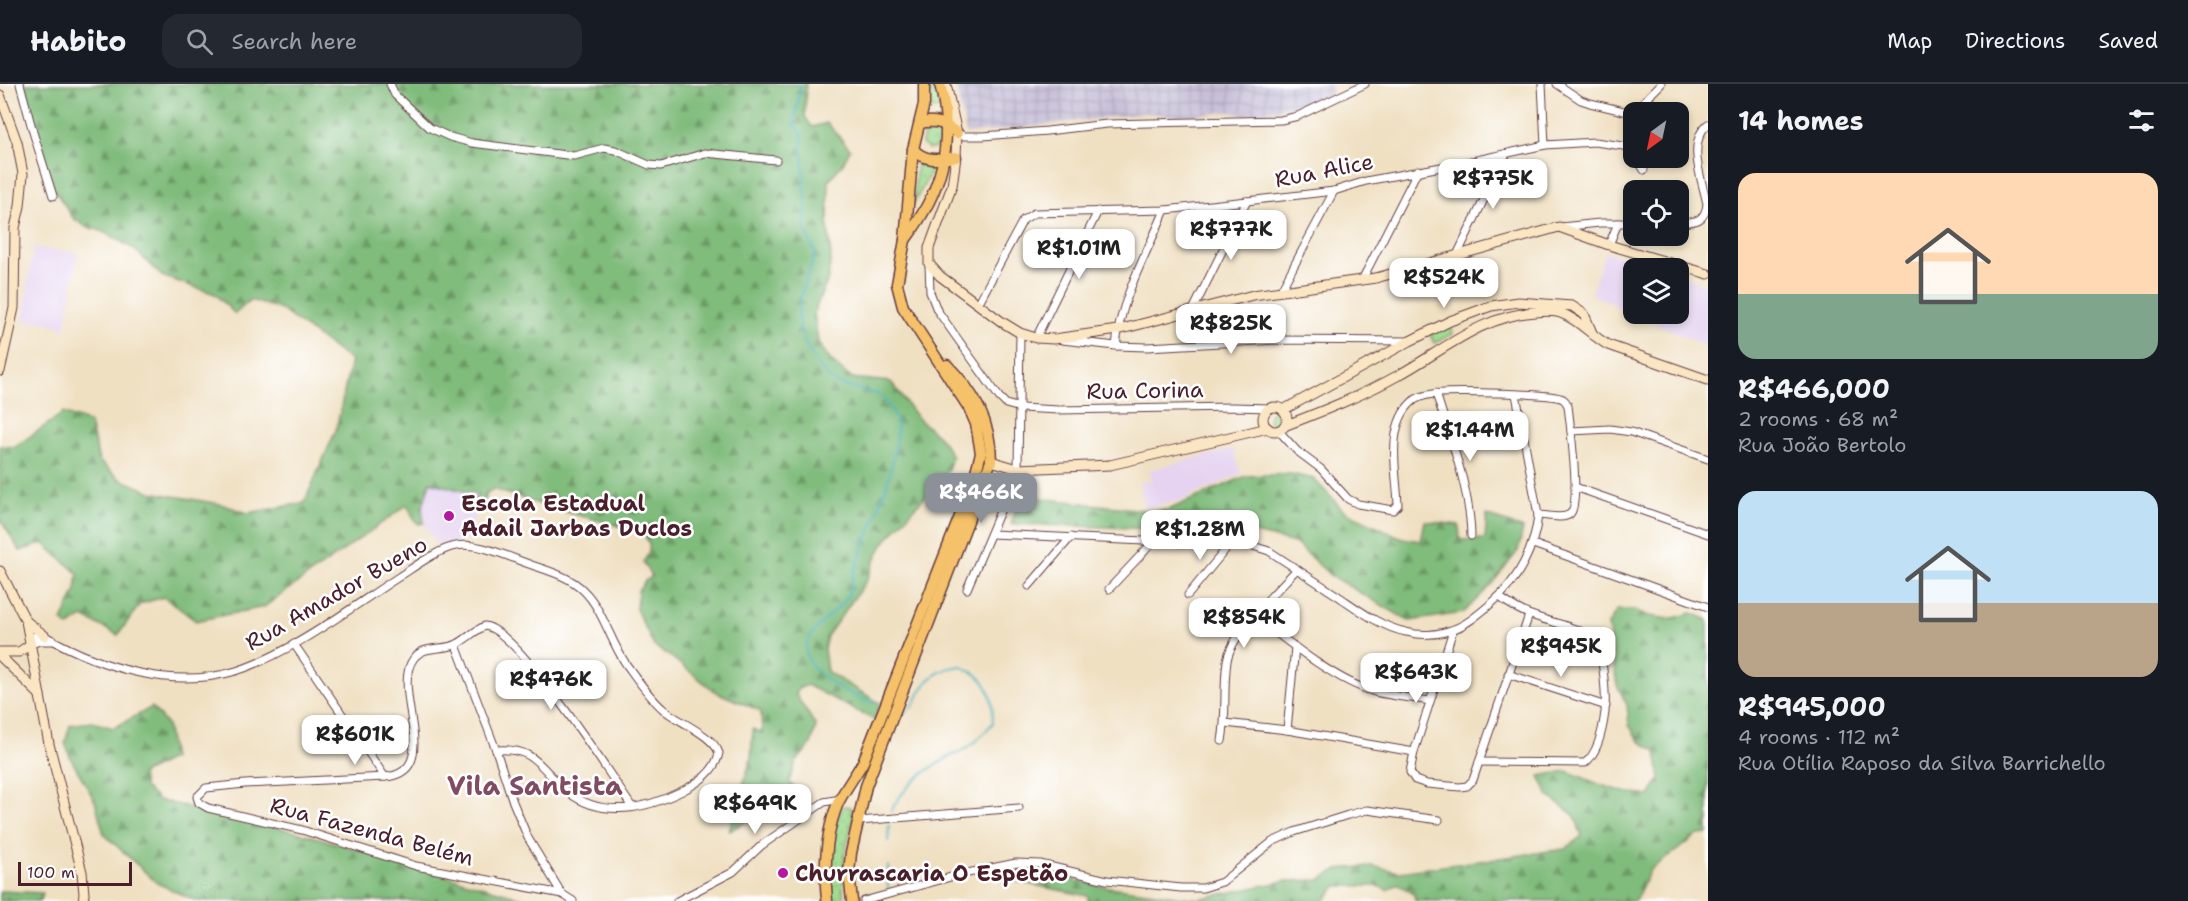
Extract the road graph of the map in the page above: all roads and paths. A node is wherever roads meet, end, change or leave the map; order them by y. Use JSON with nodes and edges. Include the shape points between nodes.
{"nodes":[{"id":1,"x":20,"y":84,"type":"edge"},
{"id":2,"x":390,"y":84,"type":"edge"},
{"id":3,"x":924,"y":84,"type":"edge"},
{"id":4,"x":940,"y":84,"type":"edge"},
{"id":5,"x":946,"y":84,"type":"edge"},
{"id":6,"x":1365,"y":84,"type":"edge"},
{"id":7,"x":1542,"y":84,"type":"edge"},
{"id":8,"x":1557,"y":84,"type":"edge"},
{"id":9,"x":1660,"y":84,"type":"edge"},
{"id":10,"x":0,"y":95,"type":"edge"},
{"id":11,"x":1643,"y":102,"type":"edge"},
{"id":12,"x":1623,"y":111,"type":"edge"},
{"id":13,"x":921,"y":123,"type":"junction"},
{"id":14,"x":1708,"y":124,"type":"edge"},
{"id":15,"x":947,"y":125,"type":"junction"},
{"id":16,"x":957,"y":133,"type":"junction"},
{"id":17,"x":1545,"y":145,"type":"junction"},
{"id":18,"x":1623,"y":147,"type":"edge"},
{"id":19,"x":913,"y":150,"type":"junction"},
{"id":20,"x":1506,"y":154,"type":"junction"},
{"id":21,"x":956,"y":157,"type":"junction"},
{"id":22,"x":944,"y":159,"type":"junction"},
{"id":23,"x":776,"y":160,"type":"dead end"},
{"id":24,"x":1418,"y":170,"type":"junction"},
{"id":25,"x":1334,"y":191,"type":"junction"},
{"id":26,"x":52,"y":196,"type":"dead end"},
{"id":27,"x":1247,"y":201,"type":"junction"},
{"id":28,"x":1165,"y":210,"type":"junction"},
{"id":29,"x":1098,"y":211,"type":"junction"},
{"id":30,"x":1689,"y":222,"type":"edge"},
{"id":31,"x":1618,"y":223,"type":"junction"},
{"id":32,"x":1623,"y":223,"type":"edge"},
{"id":33,"x":1559,"y":227,"type":"junction"},
{"id":34,"x":905,"y":240,"type":"junction"},
{"id":35,"x":1609,"y":245,"type":"junction"},
{"id":36,"x":1457,"y":255,"type":"junction"},
{"id":37,"x":929,"y":264,"type":"junction"},
{"id":38,"x":1708,"y":274,"type":"edge"},
{"id":39,"x":1362,"y":280,"type":"junction"},
{"id":40,"x":1281,"y":290,"type":"junction"},
{"id":41,"x":978,"y":304,"type":"junction"},
{"id":42,"x":1562,"y":309,"type":"junction"},
{"id":43,"x":1193,"y":310,"type":"junction"},
{"id":44,"x":1118,"y":330,"type":"junction"},
{"id":45,"x":1020,"y":333,"type":"junction"},
{"id":46,"x":1036,"y":338,"type":"junction"},
{"id":47,"x":1054,"y":339,"type":"junction"},
{"id":48,"x":1410,"y":341,"type":"junction"},
{"id":49,"x":1116,"y":346,"type":"junction"},
{"id":50,"x":934,"y":352,"type":"junction"},
{"id":51,"x":0,"y":371,"type":"edge"},
{"id":52,"x":1708,"y":380,"type":"edge"},
{"id":53,"x":1436,"y":393,"type":"junction"},
{"id":54,"x":1515,"y":394,"type":"junction"},
{"id":55,"x":1020,"y":408,"type":"junction"},
{"id":56,"x":1270,"y":408,"type":"junction"},
{"id":57,"x":1283,"y":410,"type":"junction"},
{"id":58,"x":1268,"y":428,"type":"junction"},
{"id":59,"x":1281,"y":428,"type":"junction"},
{"id":60,"x":1571,"y":431,"type":"junction"},
{"id":61,"x":1708,"y":459,"type":"edge"},
{"id":62,"x":991,"y":461,"type":"junction"},
{"id":63,"x":1018,"y":469,"type":"junction"},
{"id":64,"x":1575,"y":488,"type":"junction"},
{"id":65,"x":1538,"y":515,"type":"junction"},
{"id":66,"x":991,"y":534,"type":"junction"},
{"id":67,"x":1708,"y":534,"type":"edge"},
{"id":68,"x":1471,"y":536,"type":"dead end"},
{"id":69,"x":1071,"y":537,"type":"junction"},
{"id":70,"x":1154,"y":541,"type":"junction"},
{"id":71,"x":1230,"y":544,"type":"junction"},
{"id":72,"x":1533,"y":544,"type":"junction"},
{"id":73,"x":1297,"y":569,"type":"junction"},
{"id":74,"x":0,"y":571,"type":"edge"},
{"id":75,"x":1029,"y":586,"type":"dead end"},
{"id":76,"x":967,"y":589,"type":"dead end"},
{"id":77,"x":1109,"y":589,"type":"dead end"},
{"id":78,"x":1188,"y":595,"type":"dead end"},
{"id":79,"x":1499,"y":597,"type":"junction"},
{"id":80,"x":1708,"y":607,"type":"edge"},
{"id":81,"x":1529,"y":615,"type":"junction"},
{"id":82,"x":1255,"y":616,"type":"junction"},
{"id":83,"x":26,"y":621,"type":"junction"},
{"id":84,"x":1452,"y":630,"type":"junction"},
{"id":85,"x":50,"y":639,"type":"junction"},
{"id":86,"x":31,"y":641,"type":"junction"},
{"id":87,"x":294,"y":644,"type":"junction"},
{"id":88,"x":456,"y":645,"type":"junction"},
{"id":89,"x":1294,"y":647,"type":"junction"},
{"id":90,"x":0,"y":654,"type":"edge"},
{"id":91,"x":1508,"y":674,"type":"junction"},
{"id":92,"x":40,"y":695,"type":"junction"},
{"id":93,"x":1430,"y":701,"type":"junction"},
{"id":94,"x":1606,"y":706,"type":"junction"},
{"id":95,"x":1225,"y":723,"type":"junction"},
{"id":96,"x":1287,"y":730,"type":"junction"},
{"id":97,"x":1222,"y":741,"type":"dead end"},
{"id":98,"x":496,"y":750,"type":"junction"},
{"id":99,"x":1413,"y":752,"type":"junction"},
{"id":100,"x":1479,"y":762,"type":"junction"},
{"id":101,"x":385,"y":777,"type":"junction"},
{"id":102,"x":841,"y":799,"type":"junction"},
{"id":103,"x":632,"y":807,"type":"junction"},
{"id":104,"x":1019,"y":808,"type":"dead end"},
{"id":105,"x":860,"y":816,"type":"junction"},
{"id":106,"x":1439,"y":820,"type":"dead end"},
{"id":107,"x":562,"y":894,"type":"junction"},
{"id":108,"x":83,"y":901,"type":"edge"},
{"id":109,"x":573,"y":901,"type":"edge"},
{"id":110,"x":677,"y":901,"type":"edge"},
{"id":111,"x":827,"y":901,"type":"edge"},
{"id":112,"x":852,"y":901,"type":"edge"},
{"id":113,"x":864,"y":901,"type":"edge"}],
"edges":[{"from":1,"to":26,"type":"street"},
{"from":2,"to":23,"type":"street","via":[[404,104],[430,128],[472,143],[574,156],[604,148],[662,166],[705,153]]},
{"from":3,"to":13,"type":"main road"},
{"from":4,"to":15,"type":"main road"},
{"from":5,"to":16,"type":"street"},
{"from":6,"to":16,"type":"street","via":[[1298,116],[1281,120],[1107,124],[982,136]]},
{"from":7,"to":17,"type":"street"},
{"from":8,"to":12,"type":"street","via":[[1581,100]]},
{"from":9,"to":11,"type":"street"},
{"from":10,"to":51,"type":"street","via":[[17,142],[23,174],[15,228],[14,308]]},
{"from":13,"to":15,"type":"main road"},
{"from":13,"to":19,"type":"main road"},
{"from":14,"to":30,"type":"street","via":[[1700,133],[1696,152],[1706,212],[1702,219]]},
{"from":15,"to":16,"type":"main road"},
{"from":15,"to":22,"type":"main road"},
{"from":16,"to":21,"type":"street"},
{"from":17,"to":18,"type":"street","name":"Rua Alice","via":[[1595,142]]},
{"from":17,"to":20,"type":"street","name":"Rua Alice"},
{"from":19,"to":22,"type":"main road","via":[[934,160]]},
{"from":19,"to":34,"type":"main road"},
{"from":20,"to":24,"type":"street","name":"Rua Alice"},
{"from":20,"to":36,"type":"street"},
{"from":21,"to":22,"type":"main road"},
{"from":21,"to":37,"type":"street","via":[[952,186],[929,248]]},
{"from":22,"to":34,"type":"main road","via":[[927,205]]},
{"from":24,"to":25,"type":"street","name":"Rua Alice"},
{"from":24,"to":39,"type":"street"},
{"from":25,"to":27,"type":"street","name":"Rua Alice"},
{"from":25,"to":40,"type":"street"},
{"from":27,"to":28,"type":"street","name":"Rua Alice"},
{"from":27,"to":43,"type":"street"},
{"from":28,"to":29,"type":"street","name":"Rua Alice"},
{"from":28,"to":44,"type":"street","via":[[1132,286]]},
{"from":29,"to":41,"type":"street","name":"Rua Alice","via":[[1034,213],[1023,220]]},
{"from":29,"to":46,"type":"street"},
{"from":31,"to":32,"type":"street"},
{"from":31,"to":33,"type":"street"},
{"from":31,"to":35,"type":"street"},
{"from":33,"to":35,"type":"street"},
{"from":33,"to":36,"type":"street"},
{"from":34,"to":50,"type":"main road","via":[[897,284],[900,300]]},
{"from":35,"to":38,"type":"street"},
{"from":36,"to":39,"type":"street","via":[[1389,276]]},
{"from":37,"to":41,"type":"street"},
{"from":37,"to":55,"type":"street","via":[[930,292],[937,310],[999,397]]},
{"from":39,"to":40,"type":"street"},
{"from":40,"to":43,"type":"street"},
{"from":41,"to":45,"type":"street"},
{"from":42,"to":48,"type":"street","via":[[1518,302],[1491,306]]},
{"from":42,"to":52,"type":"street","via":[[1594,338],[1608,345]]},
{"from":42,"to":59,"type":"street","via":[[1524,312],[1487,323],[1352,399]]},
{"from":43,"to":44,"type":"street"},
{"from":44,"to":47,"type":"street"},
{"from":44,"to":49,"type":"street"},
{"from":45,"to":46,"type":"street"},
{"from":45,"to":55,"type":"street"},
{"from":46,"to":47,"type":"street"},
{"from":47,"to":49,"type":"street"},
{"from":48,"to":49,"type":"street","via":[[1277,340]]},
{"from":48,"to":57,"type":"street"},
{"from":50,"to":62,"type":"main road","via":[[954,372],[982,413],[991,443]]},
{"from":50,"to":102,"type":"main road","via":[[974,418],[981,453],[972,486],[863,762]]},
{"from":53,"to":54,"type":"street"},
{"from":53,"to":59,"type":"street","via":[[1412,402],[1397,426],[1398,505],[1393,510],[1348,499],[1321,469],[1297,451]]},
{"from":53,"to":68,"type":"street","via":[[1467,492]]},
{"from":54,"to":60,"type":"street","via":[[1559,397],[1566,401]]},
{"from":54,"to":65,"type":"street"},
{"from":55,"to":56,"type":"street","name":"Rua Corina"},
{"from":55,"to":63,"type":"street"},
{"from":56,"to":57,"type":"street"},
{"from":56,"to":58,"type":"street","via":[[1263,417]]},
{"from":57,"to":59,"type":"street","via":[[1287,416]]},
{"from":58,"to":59,"type":"street"},
{"from":58,"to":63,"type":"street","via":[[1110,465]]},
{"from":60,"to":61,"type":"street","via":[[1631,432]]},
{"from":60,"to":64,"type":"street"},
{"from":62,"to":63,"type":"street"},
{"from":62,"to":105,"type":"main road","via":[[875,760]]},
{"from":63,"to":66,"type":"street"},
{"from":64,"to":65,"type":"street","via":[[1572,513]]},
{"from":64,"to":67,"type":"street"},
{"from":65,"to":72,"type":"street"},
{"from":66,"to":69,"type":"street"},
{"from":66,"to":76,"type":"street"},
{"from":69,"to":70,"type":"street"},
{"from":69,"to":75,"type":"street"},
{"from":70,"to":71,"type":"street"},
{"from":70,"to":77,"type":"street"},
{"from":71,"to":73,"type":"street","via":[[1269,551]]},
{"from":71,"to":78,"type":"street"},
{"from":72,"to":79,"type":"street"},
{"from":72,"to":80,"type":"street"},
{"from":73,"to":82,"type":"street"},
{"from":73,"to":84,"type":"street","via":[[1375,620],[1404,632],[1423,635]]},
{"from":74,"to":83,"type":"street"},
{"from":79,"to":81,"type":"street"},
{"from":79,"to":84,"type":"street"},
{"from":81,"to":91,"type":"street"},
{"from":81,"to":94,"type":"street","via":[[1585,633],[1595,640]]},
{"from":82,"to":89,"type":"street"},
{"from":82,"to":95,"type":"street","via":[[1239,632],[1227,661]]},
{"from":83,"to":85,"type":"street"},
{"from":83,"to":86,"type":"street"},
{"from":84,"to":93,"type":"street"},
{"from":85,"to":86,"type":"street"},
{"from":85,"to":87,"type":"street","name":"Rua Amador Bueno","via":[[99,662],[135,672],[198,678],[238,670]]},
{"from":86,"to":90,"type":"street","via":[[19,652]]},
{"from":86,"to":92,"type":"street"},
{"from":87,"to":101,"type":"street"},
{"from":87,"to":103,"type":"street","name":"Rua Amador Bueno","via":[[430,557],[456,546],[506,555],[564,577],[593,601],[624,661],[652,698],[671,716],[713,743],[719,753],[714,767],[689,788]]},
{"from":88,"to":98,"type":"street"},
{"from":88,"to":101,"type":"street","via":[[420,652],[413,658],[407,688],[412,758],[406,771]]},
{"from":88,"to":103,"type":"street","via":[[485,626],[504,637],[552,690]]},
{"from":89,"to":93,"type":"street","via":[[1351,683],[1376,692]]},
{"from":89,"to":96,"type":"street"},
{"from":90,"to":92,"type":"street"},
{"from":91,"to":94,"type":"street"},
{"from":91,"to":100,"type":"street"},
{"from":92,"to":108,"type":"street","via":[[82,873]]},
{"from":93,"to":99,"type":"street"},
{"from":94,"to":100,"type":"street","via":[[1596,750],[1585,763]]},
{"from":95,"to":96,"type":"street"},
{"from":95,"to":97,"type":"street"},
{"from":96,"to":99,"type":"street"},
{"from":98,"to":103,"type":"street","name":"Rua Amador Bueno","via":[[509,749],[533,757],[580,800],[614,810]]},
{"from":98,"to":107,"type":"street","via":[[528,838]]},
{"from":99,"to":100,"type":"street","via":[[1412,777],[1427,784],[1467,786]]},
{"from":101,"to":107,"type":"street","name":"Rua Fazenda Belém","via":[[206,788],[197,797],[208,808],[302,830],[416,866]]},
{"from":102,"to":105,"type":"main road","via":[[853,801]]},
{"from":102,"to":110,"type":"street","via":[[824,802],[762,845],[733,872]]},
{"from":102,"to":111,"type":"main road","via":[[827,845]]},
{"from":104,"to":105,"type":"street"},
{"from":105,"to":112,"type":"main road","via":[[849,873]]},
{"from":106,"to":113,"type":"street","via":[[1374,810],[1358,812],[1272,842],[1222,882],[1203,888],[1107,880],[1040,864],[1016,863]]},
{"from":107,"to":109,"type":"street"}]}
